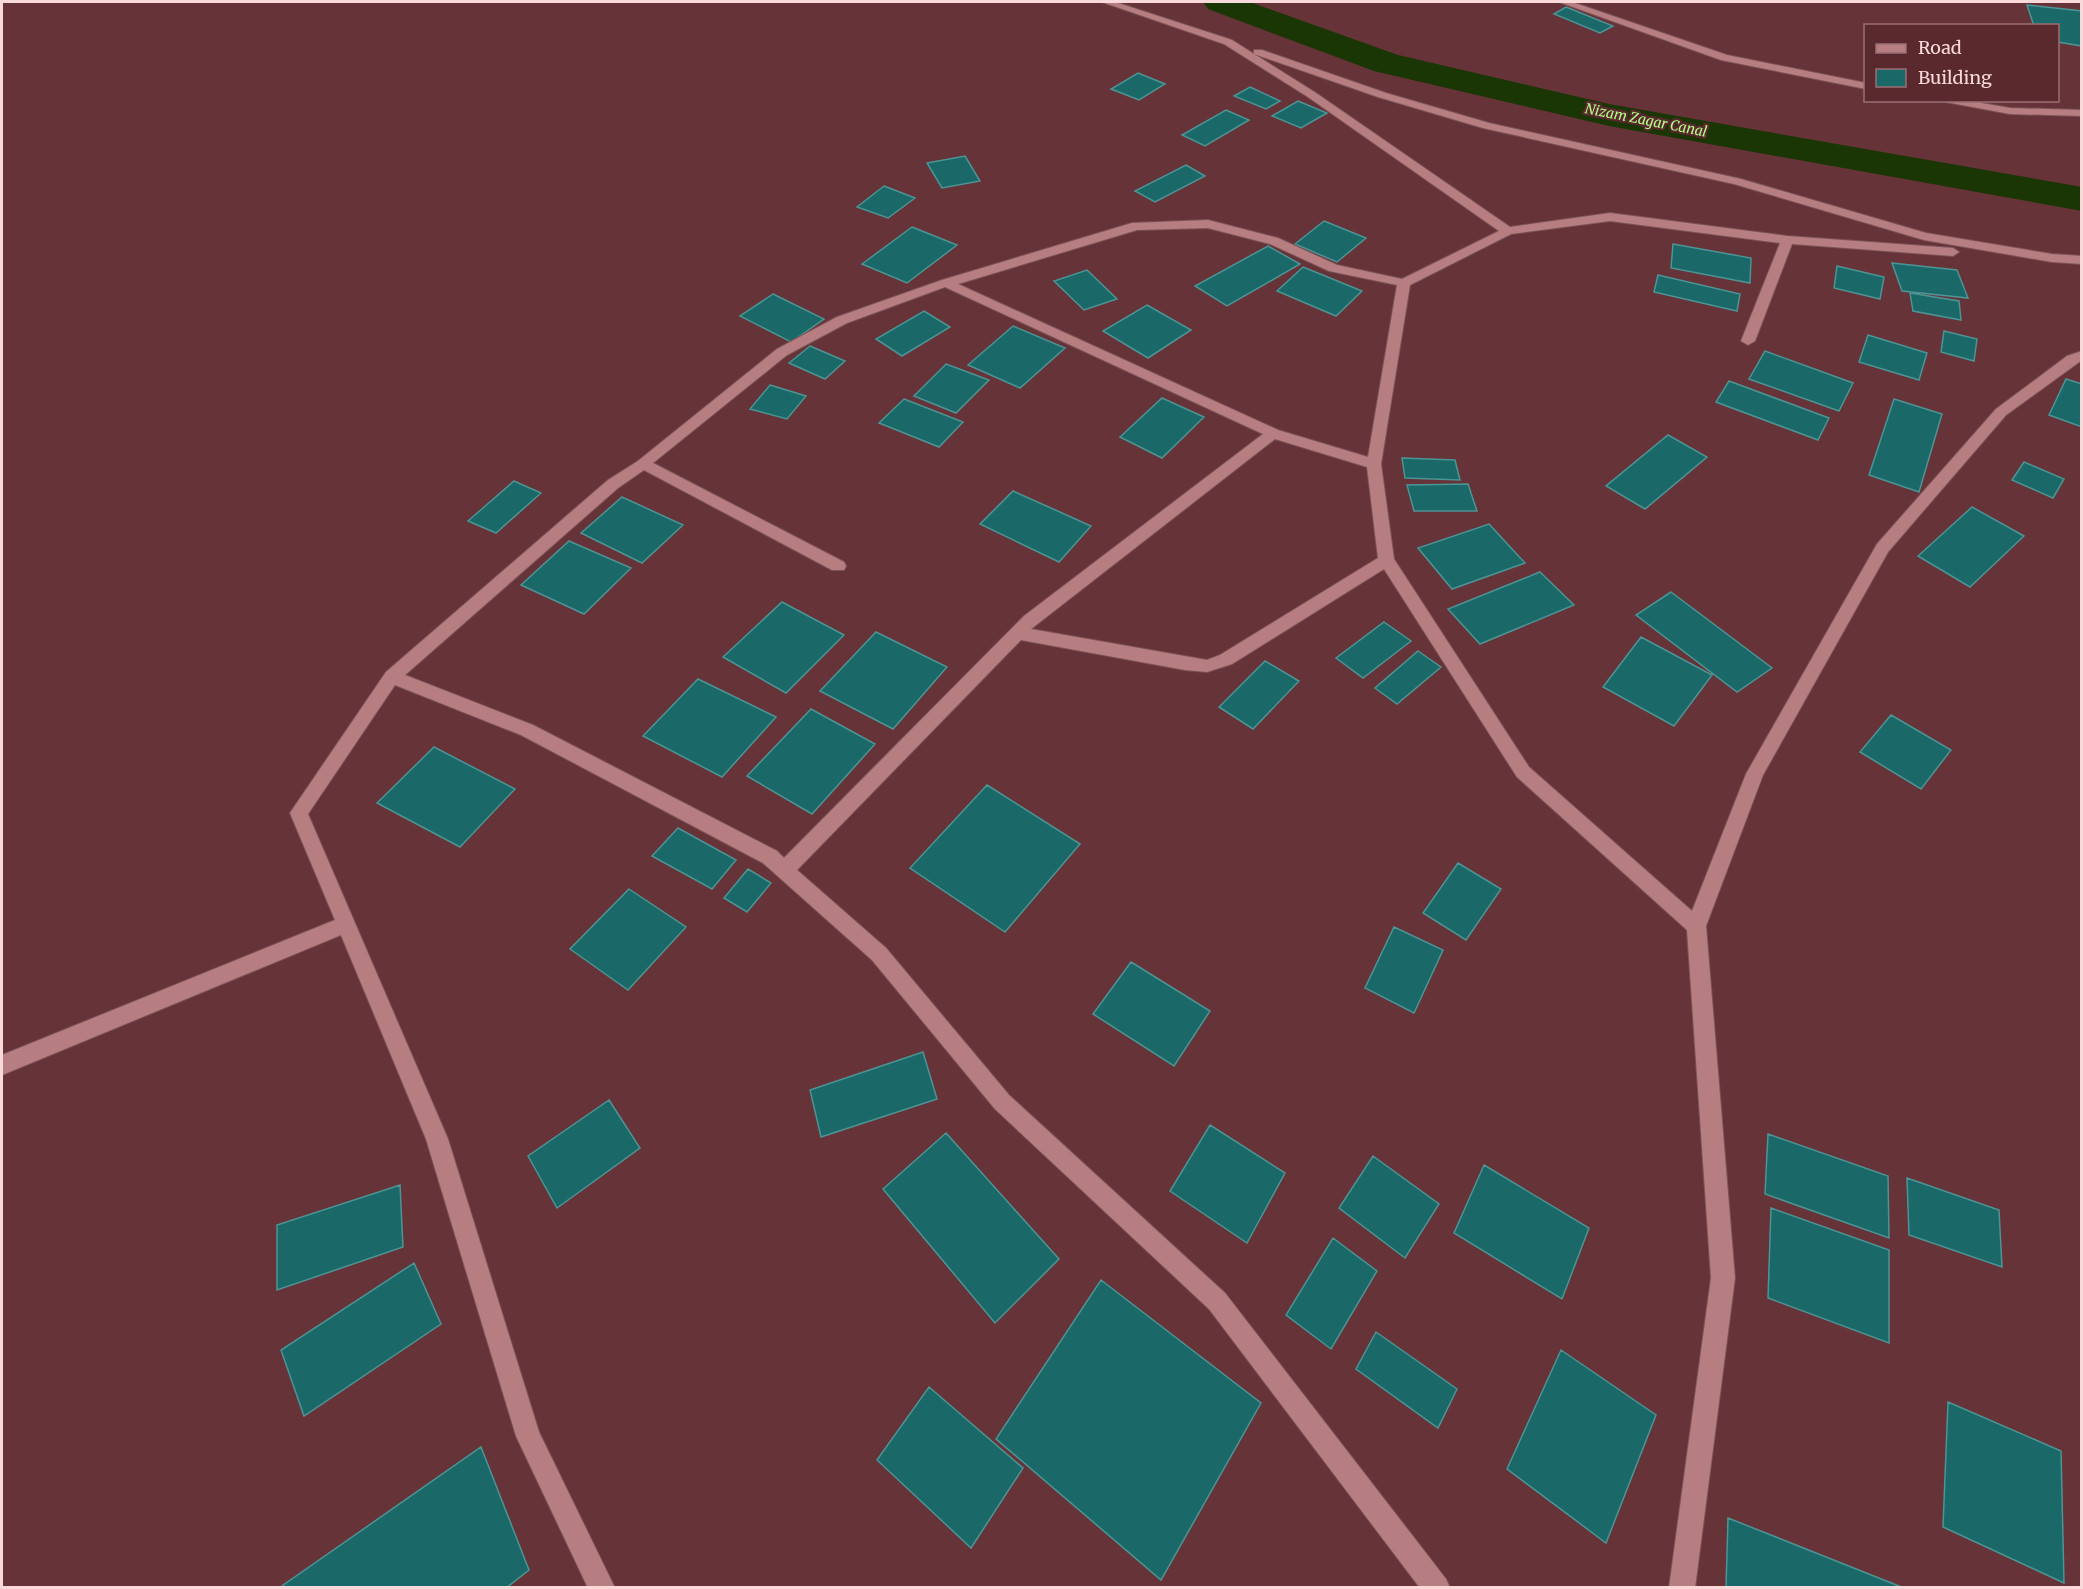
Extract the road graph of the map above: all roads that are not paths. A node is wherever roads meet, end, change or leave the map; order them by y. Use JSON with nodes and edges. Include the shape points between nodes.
{"nodes":[{"id":1,"x":1107,"y":2,"type":"edge"},
{"id":2,"x":1564,"y":2,"type":"edge"},
{"id":3,"x":1228,"y":42,"type":"junction"},
{"id":4,"x":1864,"y":86,"type":"edge"},
{"id":5,"x":1953,"y":102,"type":"edge"},
{"id":6,"x":2082,"y":113,"type":"edge"},
{"id":7,"x":1508,"y":231,"type":"junction"},
{"id":8,"x":1787,"y":240,"type":"junction"},
{"id":9,"x":2052,"y":258,"type":"junction"},
{"id":10,"x":2082,"y":260,"type":"edge"},
{"id":11,"x":946,"y":283,"type":"junction"},
{"id":12,"x":1404,"y":283,"type":"junction"},
{"id":13,"x":1748,"y":341,"type":"dead end"},
{"id":14,"x":2082,"y":355,"type":"edge"},
{"id":15,"x":1273,"y":433,"type":"junction"},
{"id":16,"x":642,"y":464,"type":"junction"},
{"id":17,"x":1374,"y":464,"type":"junction"},
{"id":18,"x":1386,"y":560,"type":"junction"},
{"id":19,"x":838,"y":566,"type":"dead end"},
{"id":20,"x":1018,"y":633,"type":"junction"},
{"id":21,"x":392,"y":677,"type":"junction"},
{"id":22,"x":785,"y":870,"type":"junction"},
{"id":23,"x":346,"y":924,"type":"junction"},
{"id":24,"x":1696,"y":926,"type":"junction"},
{"id":25,"x":2,"y":1065,"type":"edge"},
{"id":26,"x":602,"y":1587,"type":"edge"},
{"id":27,"x":1437,"y":1587,"type":"edge"},
{"id":28,"x":1682,"y":1587,"type":"edge"}],
"edges":[{"from":1,"to":3,"type":"street"},
{"from":2,"to":4,"type":"street","via":[[1725,58]]},
{"from":3,"to":7,"type":"street","via":[[1312,95]]},
{"from":3,"to":9,"type":"street","via":[[1487,126],[1737,181],[1924,236]]},
{"from":5,"to":6,"type":"street","via":[[2010,111]]},
{"from":7,"to":8,"type":"street","via":[[1610,217]]},
{"from":7,"to":12,"type":"street"},
{"from":8,"to":9,"type":"street"},
{"from":8,"to":13,"type":"street"},
{"from":9,"to":10,"type":"street"},
{"from":11,"to":12,"type":"street","via":[[1136,226],[1208,224],[1274,241],[1333,268]]},
{"from":11,"to":15,"type":"street"},
{"from":11,"to":16,"type":"street","via":[[842,320],[782,352]]},
{"from":12,"to":17,"type":"street"},
{"from":14,"to":24,"type":"street","via":[[2001,412],[1882,548],[1755,774]]},
{"from":15,"to":17,"type":"street"},
{"from":15,"to":20,"type":"street"},
{"from":16,"to":19,"type":"street"},
{"from":16,"to":21,"type":"street"},
{"from":17,"to":18,"type":"street"},
{"from":18,"to":20,"type":"street","via":[[1226,660],[1207,666]]},
{"from":18,"to":24,"type":"street","via":[[1523,772]]},
{"from":20,"to":22,"type":"street"},
{"from":21,"to":22,"type":"street","via":[[526,730],[770,857]]},
{"from":21,"to":23,"type":"street","via":[[298,813]]},
{"from":22,"to":27,"type":"street","via":[[879,954],[1002,1102],[1217,1301]]},
{"from":23,"to":25,"type":"street"},
{"from":23,"to":26,"type":"street","via":[[437,1139],[528,1436]]},
{"from":24,"to":28,"type":"street","via":[[1723,1278]]}]}
